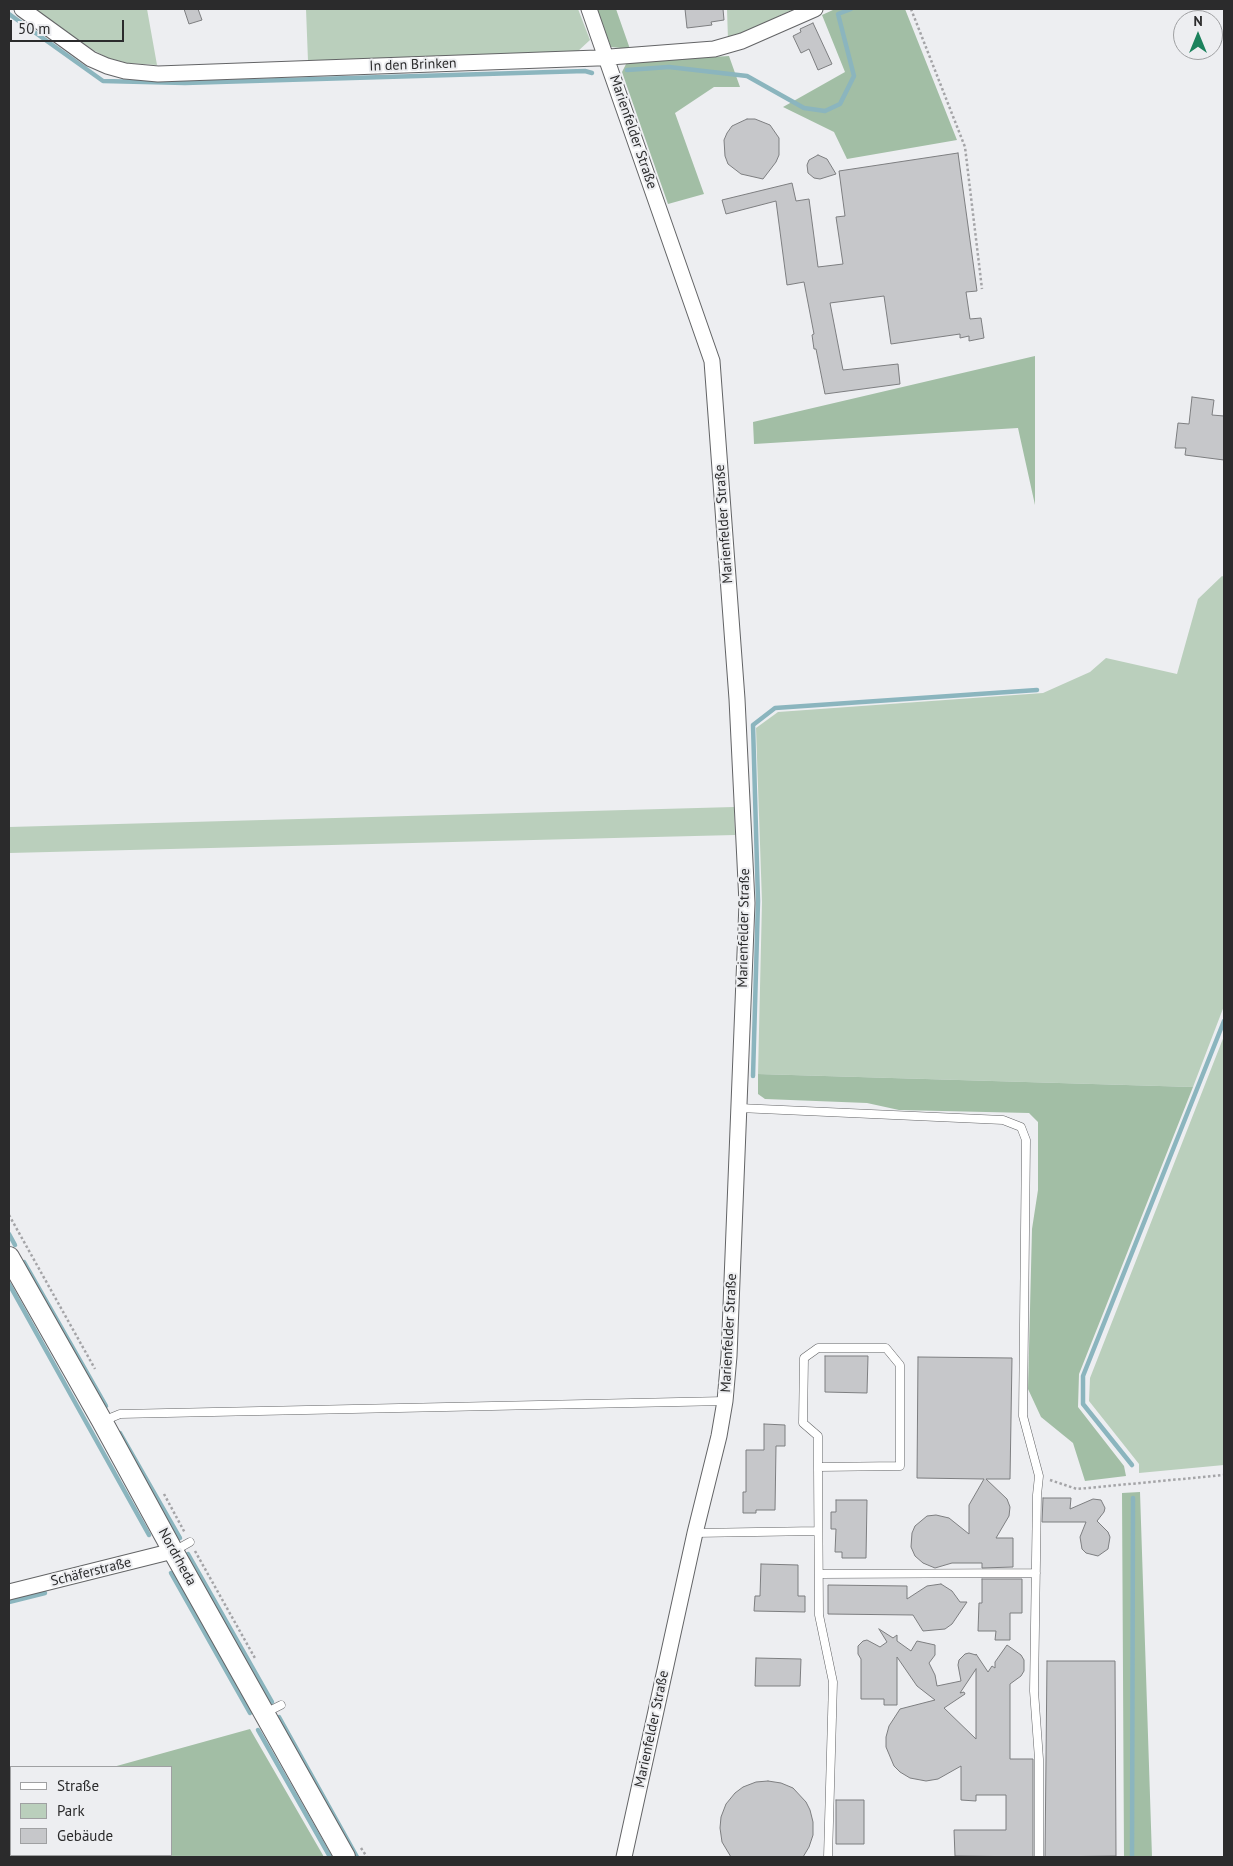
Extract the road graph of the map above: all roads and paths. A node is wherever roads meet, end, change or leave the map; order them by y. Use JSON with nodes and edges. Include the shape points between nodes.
{"nodes":[{"id":1,"x":22,"y":9,"type":"edge"},
{"id":2,"x":589,"y":9,"type":"edge"},
{"id":3,"x":815,"y":9,"type":"edge"},
{"id":4,"x":911,"y":9,"type":"edge"},
{"id":5,"x":607,"y":56,"type":"junction"},
{"id":6,"x":982,"y":289,"type":"dead end"},
{"id":7,"x":739,"y":1108,"type":"junction"},
{"id":8,"x":9,"y":1258,"type":"edge"},
{"id":9,"x":725,"y":1401,"type":"junction"},
{"id":10,"x":102,"y":1421,"type":"junction"},
{"id":11,"x":818,"y":1467,"type":"junction"},
{"id":12,"x":1224,"y":1475,"type":"edge"},
{"id":13,"x":1039,"y":1476,"type":"junction"},
{"id":14,"x":817,"y":1531,"type":"junction"},
{"id":15,"x":695,"y":1533,"type":"junction"},
{"id":16,"x":182,"y":1547,"type":"junction"},
{"id":17,"x":1036,"y":1573,"type":"junction"},
{"id":18,"x":819,"y":1574,"type":"junction"},
{"id":19,"x":9,"y":1592,"type":"edge"},
{"id":20,"x":345,"y":1857,"type":"edge"},
{"id":21,"x":624,"y":1857,"type":"edge"},
{"id":22,"x":828,"y":1857,"type":"edge"},
{"id":23,"x":1039,"y":1857,"type":"edge"}],
"edges":[{"from":1,"to":5,"type":"street","name":"In den Brinken","via":[[91,59],[125,71],[158,74]]},
{"from":2,"to":5,"type":"street","name":"Marienfelder Straße"},
{"from":3,"to":5,"type":"street","name":"In den Brinken","via":[[742,41],[714,48]]},
{"from":4,"to":6,"type":"path","via":[[965,147]]},
{"from":5,"to":7,"type":"street","name":"Marienfelder Straße","via":[[712,361],[737,699],[747,904]]},
{"from":7,"to":9,"type":"street","name":"Marienfelder Straße","via":[[730,1356]]},
{"from":7,"to":13,"type":"lane","via":[[1003,1120],[1021,1127],[1026,1140],[1023,1416]]},
{"from":8,"to":10,"type":"main road","name":"Nordrheda"},
{"from":9,"to":10,"type":"lane","via":[[120,1414]]},
{"from":9,"to":15,"type":"street","name":"Marienfelder Straße"},
{"from":10,"to":16,"type":"main road","name":"Nordrheda"},
{"from":11,"to":11,"type":"lane","via":[[900,1466],[900,1365],[886,1348],[818,1348],[804,1358],[802,1423],[818,1436]]},
{"from":11,"to":14,"type":"lane"},
{"from":12,"to":13,"type":"path","via":[[1077,1489]]},
{"from":13,"to":17,"type":"lane"},
{"from":14,"to":15,"type":"lane"},
{"from":14,"to":18,"type":"lane"},
{"from":15,"to":21,"type":"street","name":"Marienfelder Straße"},
{"from":16,"to":19,"type":"street","name":"Schäferstraße"},
{"from":16,"to":20,"type":"main road","name":"Nordrheda","via":[[273,1709]]},
{"from":17,"to":18,"type":"lane"},
{"from":17,"to":23,"type":"lane","via":[[1034,1692],[1039,1759]]},
{"from":18,"to":22,"type":"lane","via":[[819,1615],[833,1682]]}]}
